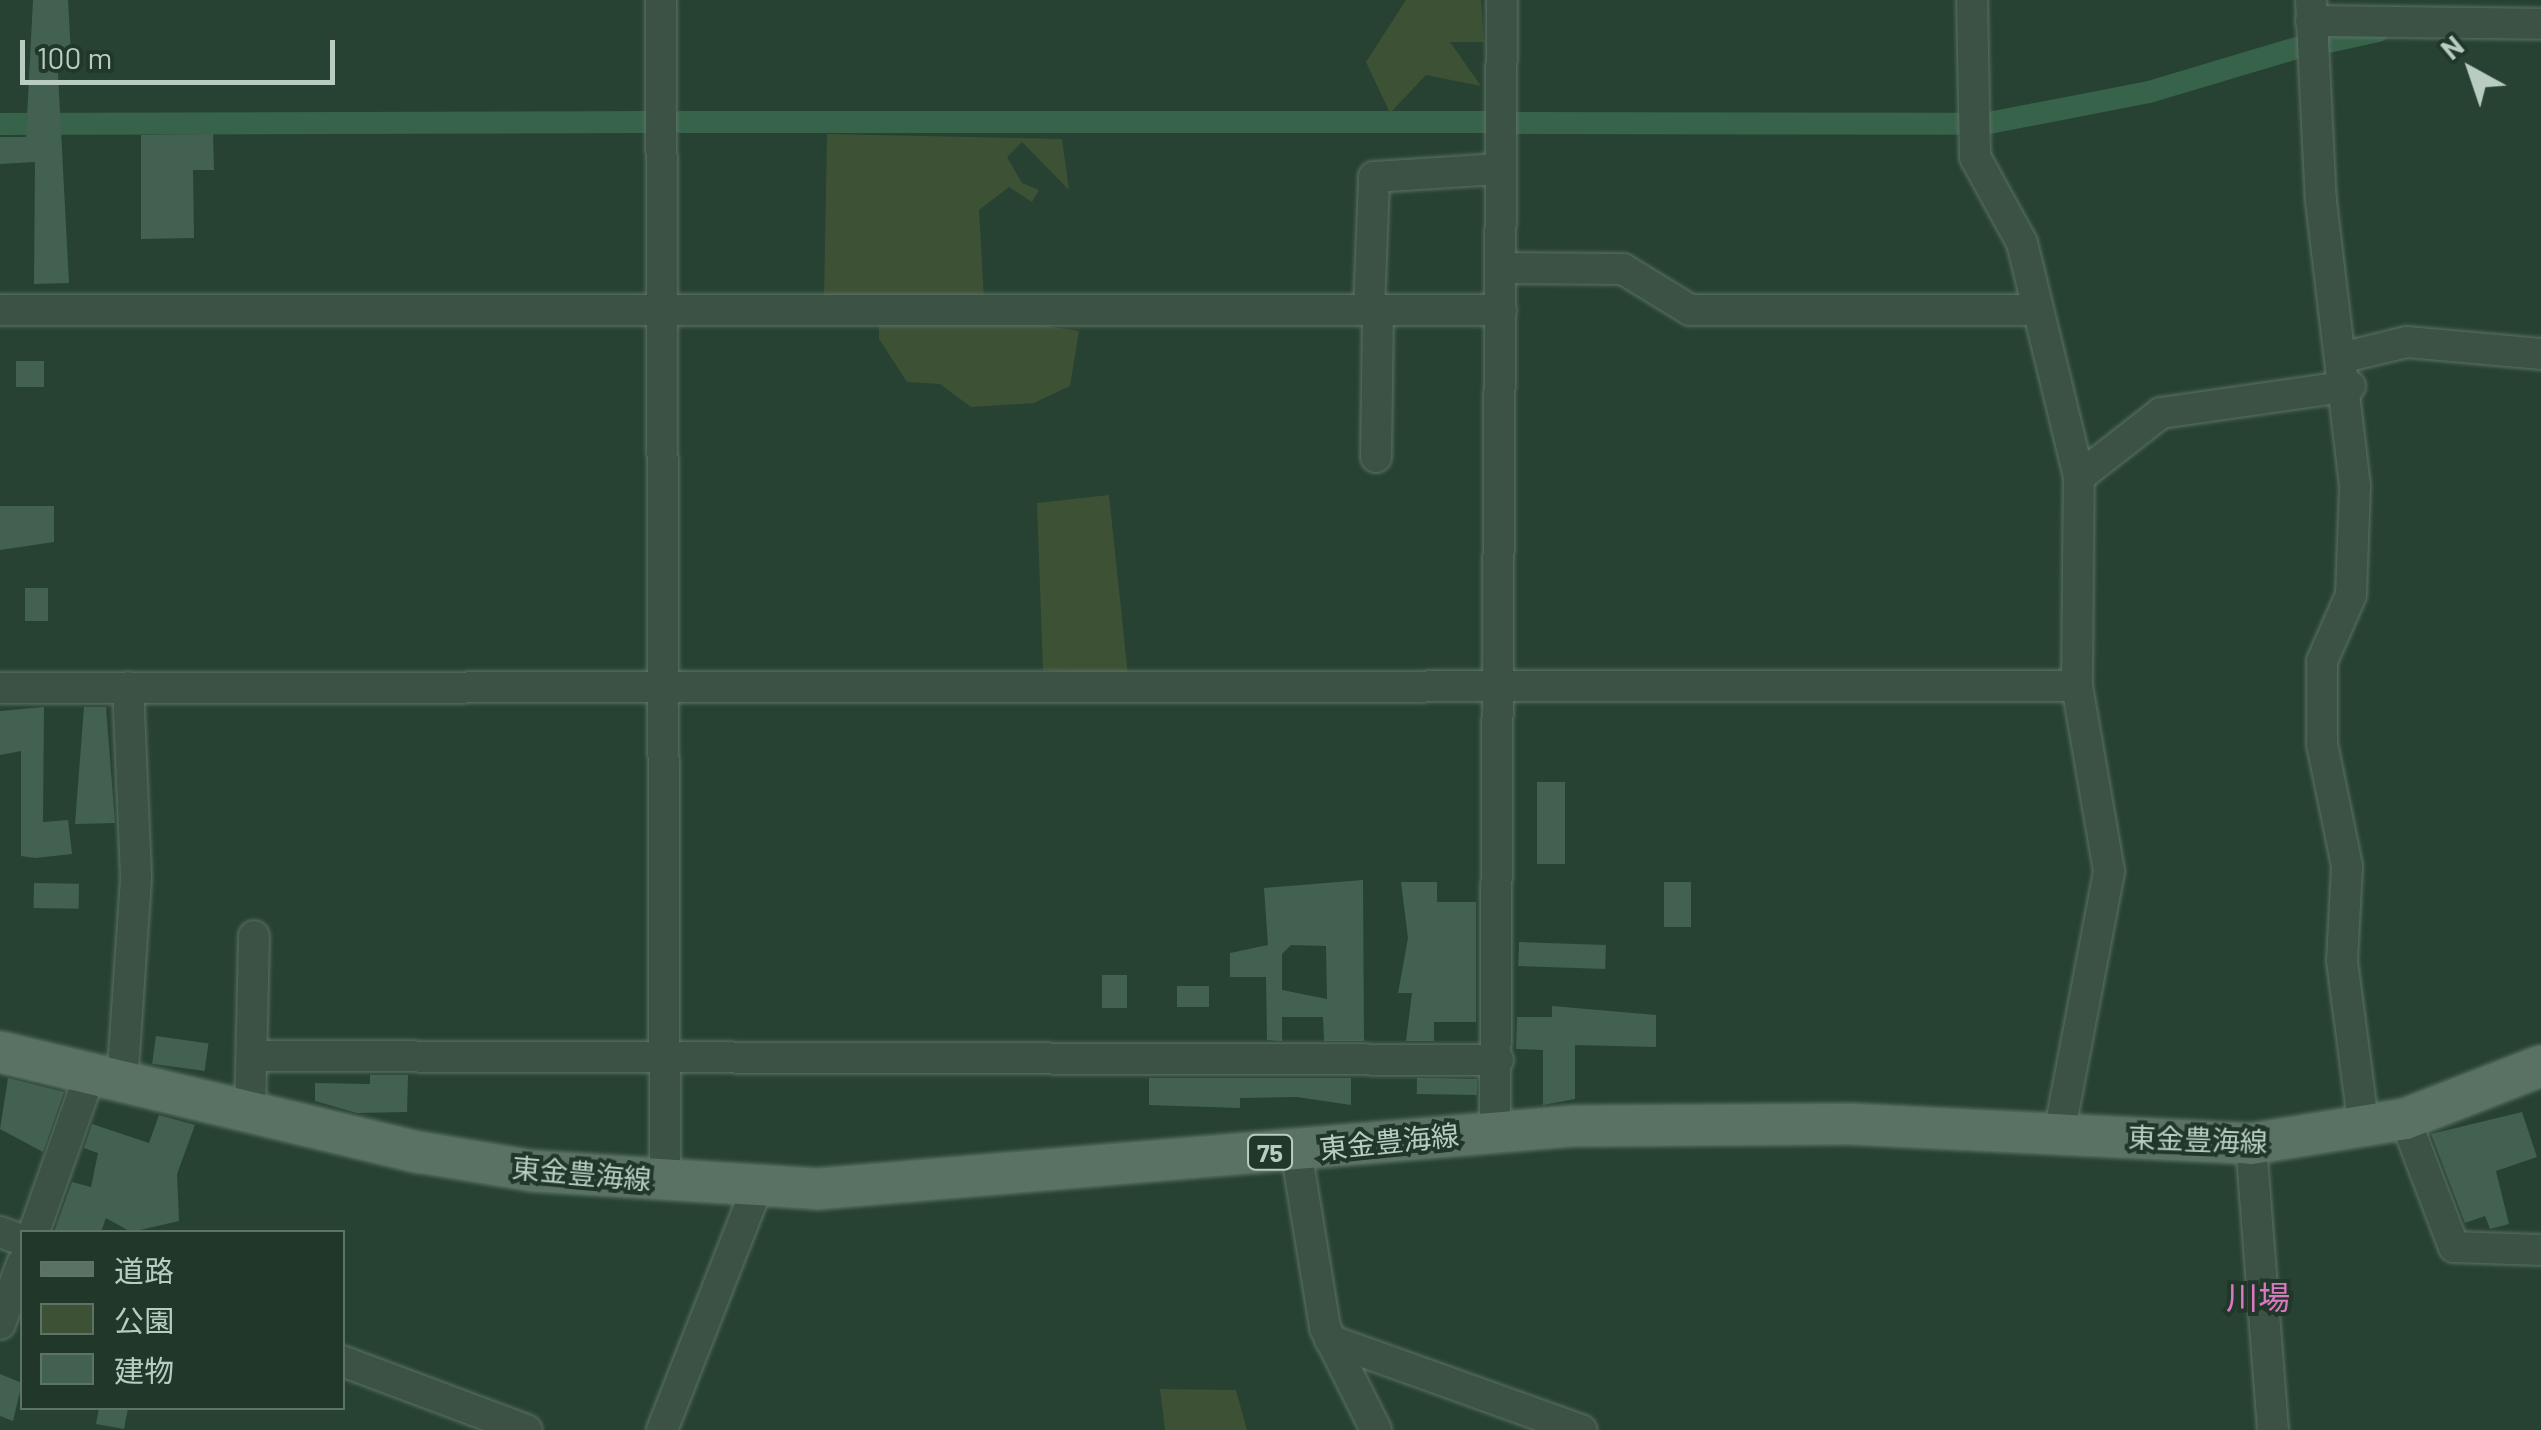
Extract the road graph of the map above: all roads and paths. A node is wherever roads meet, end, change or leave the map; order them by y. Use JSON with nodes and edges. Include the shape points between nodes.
{"nodes":[{"id":1,"x":661,"y":0,"type":"edge"},
{"id":2,"x":1502,"y":0,"type":"edge"},
{"id":3,"x":1972,"y":0,"type":"edge"},
{"id":4,"x":2311,"y":10,"type":"edge"},
{"id":5,"x":2541,"y":24,"type":"edge"},
{"id":6,"x":1500,"y":169,"type":"junction"},
{"id":7,"x":1501,"y":268,"type":"junction"},
{"id":8,"x":0,"y":310,"type":"edge"},
{"id":9,"x":659,"y":310,"type":"junction"},
{"id":10,"x":1373,"y":310,"type":"junction"},
{"id":11,"x":1501,"y":310,"type":"junction"},
{"id":12,"x":2037,"y":310,"type":"junction"},
{"id":13,"x":2541,"y":354,"type":"edge"},
{"id":14,"x":2347,"y":371,"type":"junction"},
{"id":15,"x":1376,"y":457,"type":"dead end"},
{"id":16,"x":2079,"y":477,"type":"junction"},
{"id":17,"x":1499,"y":683,"type":"junction"},
{"id":18,"x":659,"y":684,"type":"junction"},
{"id":19,"x":2077,"y":686,"type":"junction"},
{"id":20,"x":128,"y":687,"type":"junction"},
{"id":21,"x":0,"y":688,"type":"edge"},
{"id":22,"x":254,"y":936,"type":"dead end"},
{"id":23,"x":0,"y":1052,"type":"edge"},
{"id":24,"x":252,"y":1056,"type":"junction"},
{"id":25,"x":662,"y":1057,"type":"junction"},
{"id":26,"x":1498,"y":1060,"type":"junction"},
{"id":27,"x":2541,"y":1066,"type":"edge"},
{"id":28,"x":106,"y":1080,"type":"junction"},
{"id":29,"x":250,"y":1113,"type":"junction"},
{"id":30,"x":2405,"y":1119,"type":"junction"},
{"id":31,"x":2364,"y":1129,"type":"junction"},
{"id":32,"x":1495,"y":1130,"type":"junction"},
{"id":33,"x":2058,"y":1134,"type":"junction"},
{"id":34,"x":2251,"y":1144,"type":"junction"},
{"id":35,"x":1296,"y":1150,"type":"junction"},
{"id":36,"x":665,"y":1181,"type":"junction"},
{"id":37,"x":756,"y":1187,"type":"junction"},
{"id":38,"x":35,"y":1230,"type":"edge"},
{"id":39,"x":2541,"y":1250,"type":"edge"},
{"id":40,"x":20,"y":1269,"type":"edge"},
{"id":41,"x":0,"y":1324,"type":"edge"},
{"id":42,"x":1330,"y":1340,"type":"junction"},
{"id":43,"x":345,"y":1361,"type":"edge"},
{"id":44,"x":527,"y":1430,"type":"edge"},
{"id":45,"x":662,"y":1430,"type":"edge"},
{"id":46,"x":1376,"y":1430,"type":"edge"},
{"id":47,"x":1581,"y":1430,"type":"edge"},
{"id":48,"x":2274,"y":1430,"type":"edge"}],
"edges":[{"from":1,"to":9,"type":"street"},
{"from":2,"to":6,"type":"street"},
{"from":3,"to":12,"type":"street","via":[[1975,156],[2022,243]]},
{"from":4,"to":5,"type":"street"},
{"from":4,"to":14,"type":"street","via":[[2325,236]]},
{"from":6,"to":7,"type":"street"},
{"from":6,"to":10,"type":"street","via":[[1374,177]]},
{"from":7,"to":11,"type":"street"},
{"from":7,"to":12,"type":"street","via":[[1623,269],[1690,310]]},
{"from":8,"to":9,"type":"street"},
{"from":9,"to":10,"type":"street"},
{"from":9,"to":18,"type":"street"},
{"from":10,"to":11,"type":"street"},
{"from":10,"to":15,"type":"street"},
{"from":11,"to":17,"type":"street"},
{"from":12,"to":16,"type":"street"},
{"from":13,"to":14,"type":"street","via":[[2407,342]]},
{"from":14,"to":16,"type":"street","via":[[2160,413]]},
{"from":14,"to":31,"type":"street","via":[[2351,595],[2322,660],[2320,690],[2326,782],[2347,866],[2342,961]]},
{"from":16,"to":19,"type":"street"},
{"from":17,"to":18,"type":"street"},
{"from":17,"to":19,"type":"street"},
{"from":17,"to":26,"type":"street"},
{"from":18,"to":20,"type":"street"},
{"from":18,"to":25,"type":"street"},
{"from":19,"to":33,"type":"street","via":[[2109,871]]},
{"from":20,"to":21,"type":"street"},
{"from":20,"to":28,"type":"street","via":[[136,878]]},
{"from":22,"to":24,"type":"street"},
{"from":23,"to":28,"type":"main road","name":"東金豊海線","number":"75"},
{"from":24,"to":25,"type":"street"},
{"from":24,"to":29,"type":"street"},
{"from":25,"to":26,"type":"street"},
{"from":25,"to":36,"type":"street"},
{"from":26,"to":32,"type":"street"},
{"from":27,"to":30,"type":"main road","name":"東金豊海線","number":"75"},
{"from":28,"to":29,"type":"main road","name":"東金豊海線","number":"75"},
{"from":28,"to":38,"type":"street"},
{"from":29,"to":36,"type":"main road","name":"東金豊海線","number":"75","via":[[533,1171]]},
{"from":30,"to":31,"type":"main road","name":"東金豊海線","number":"75"},
{"from":30,"to":39,"type":"street","via":[[2454,1248]]},
{"from":31,"to":34,"type":"main road","name":"東金豊海線","number":"75"},
{"from":32,"to":33,"type":"main road","name":"東金豊海線","number":"75","via":[[1712,1122]]},
{"from":32,"to":35,"type":"main road","name":"東金豊海線","number":"75"},
{"from":33,"to":34,"type":"main road","name":"東金豊海線","number":"75"},
{"from":34,"to":48,"type":"street"},
{"from":35,"to":37,"type":"main road","name":"東金豊海線","number":"75","via":[[920,1186]]},
{"from":35,"to":42,"type":"street","via":[[1310,1275]]},
{"from":36,"to":37,"type":"main road","name":"東金豊海線","number":"75"},
{"from":37,"to":45,"type":"street"},
{"from":40,"to":41,"type":"street"},
{"from":42,"to":46,"type":"street"},
{"from":42,"to":47,"type":"street"},
{"from":43,"to":44,"type":"street"}]}
